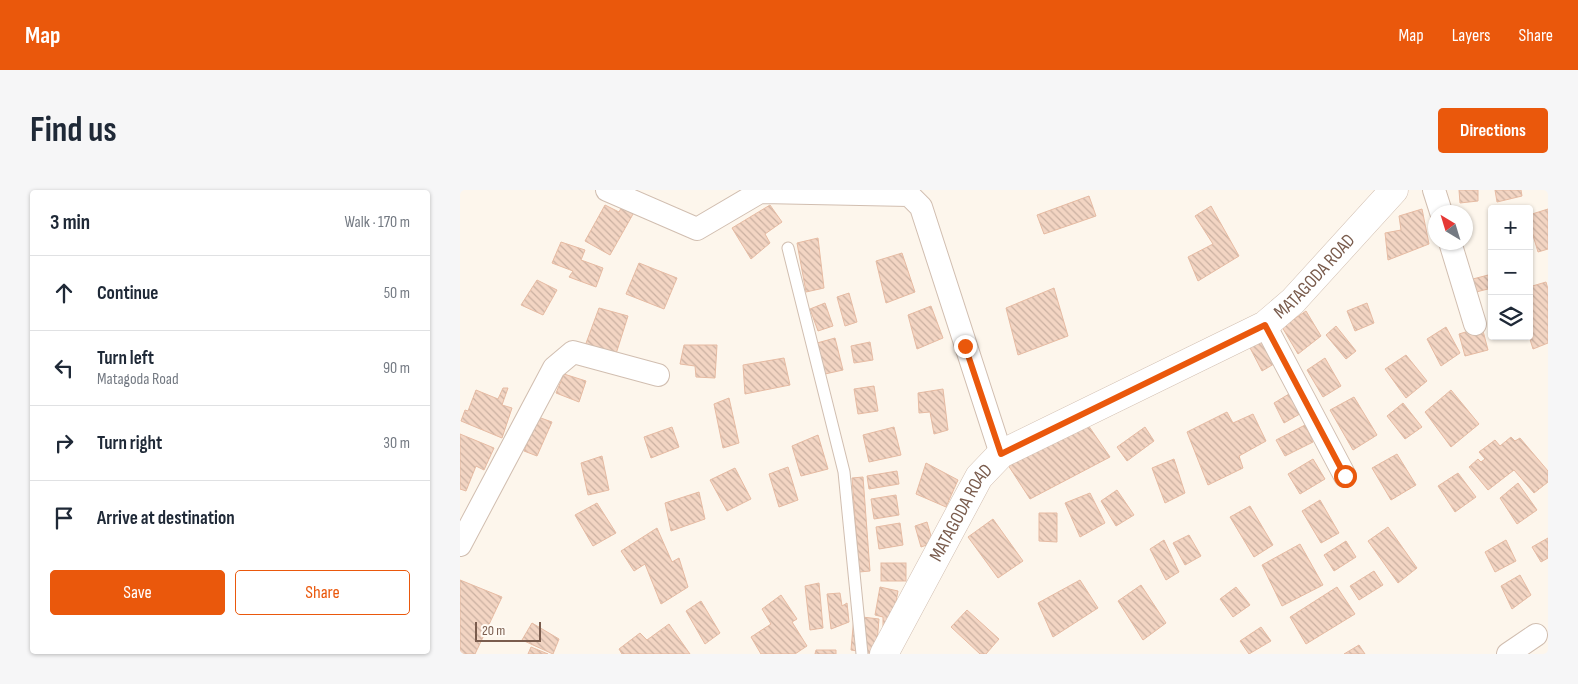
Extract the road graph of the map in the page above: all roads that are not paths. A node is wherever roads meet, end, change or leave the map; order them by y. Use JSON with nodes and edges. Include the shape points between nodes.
{"nodes":[{"id":1,"x":606,"y":190,"type":"edge"},
{"id":2,"x":1394,"y":190,"type":"edge"},
{"id":3,"x":1434,"y":190,"type":"edge"},
{"id":4,"x":1439,"y":205,"type":"edge"},
{"id":5,"x":788,"y":248,"type":"dead end"},
{"id":6,"x":1452,"y":250,"type":"edge"},
{"id":7,"x":1475,"y":324,"type":"dead end"},
{"id":8,"x":1265,"y":325,"type":"junction"},
{"id":9,"x":658,"y":375,"type":"dead end"},
{"id":10,"x":1001,"y":454,"type":"junction"},
{"id":11,"x":1345,"y":476,"type":"dead end"},
{"id":12,"x":460,"y":545,"type":"edge"},
{"id":13,"x":1536,"y":635,"type":"dead end"},
{"id":14,"x":862,"y":654,"type":"edge"},
{"id":15,"x":884,"y":654,"type":"edge"},
{"id":16,"x":1508,"y":654,"type":"edge"}],
"edges":[{"from":1,"to":10,"type":"street","via":[[697,229],[760,192],[909,195],[921,207]]},
{"from":2,"to":8,"type":"street","name":"MATAGODA ROAD","via":[[1293,301]]},
{"from":3,"to":4,"type":"street"},
{"from":5,"to":14,"type":"lane","via":[[844,472]]},
{"from":6,"to":7,"type":"street"},
{"from":8,"to":10,"type":"street","name":"MATAGODA ROAD"},
{"from":8,"to":11,"type":"street"},
{"from":9,"to":12,"type":"street","via":[[573,352],[554,368]]},
{"from":10,"to":15,"type":"street","name":"MATAGODA ROAD","via":[[979,477]]},
{"from":13,"to":16,"type":"street"}]}
